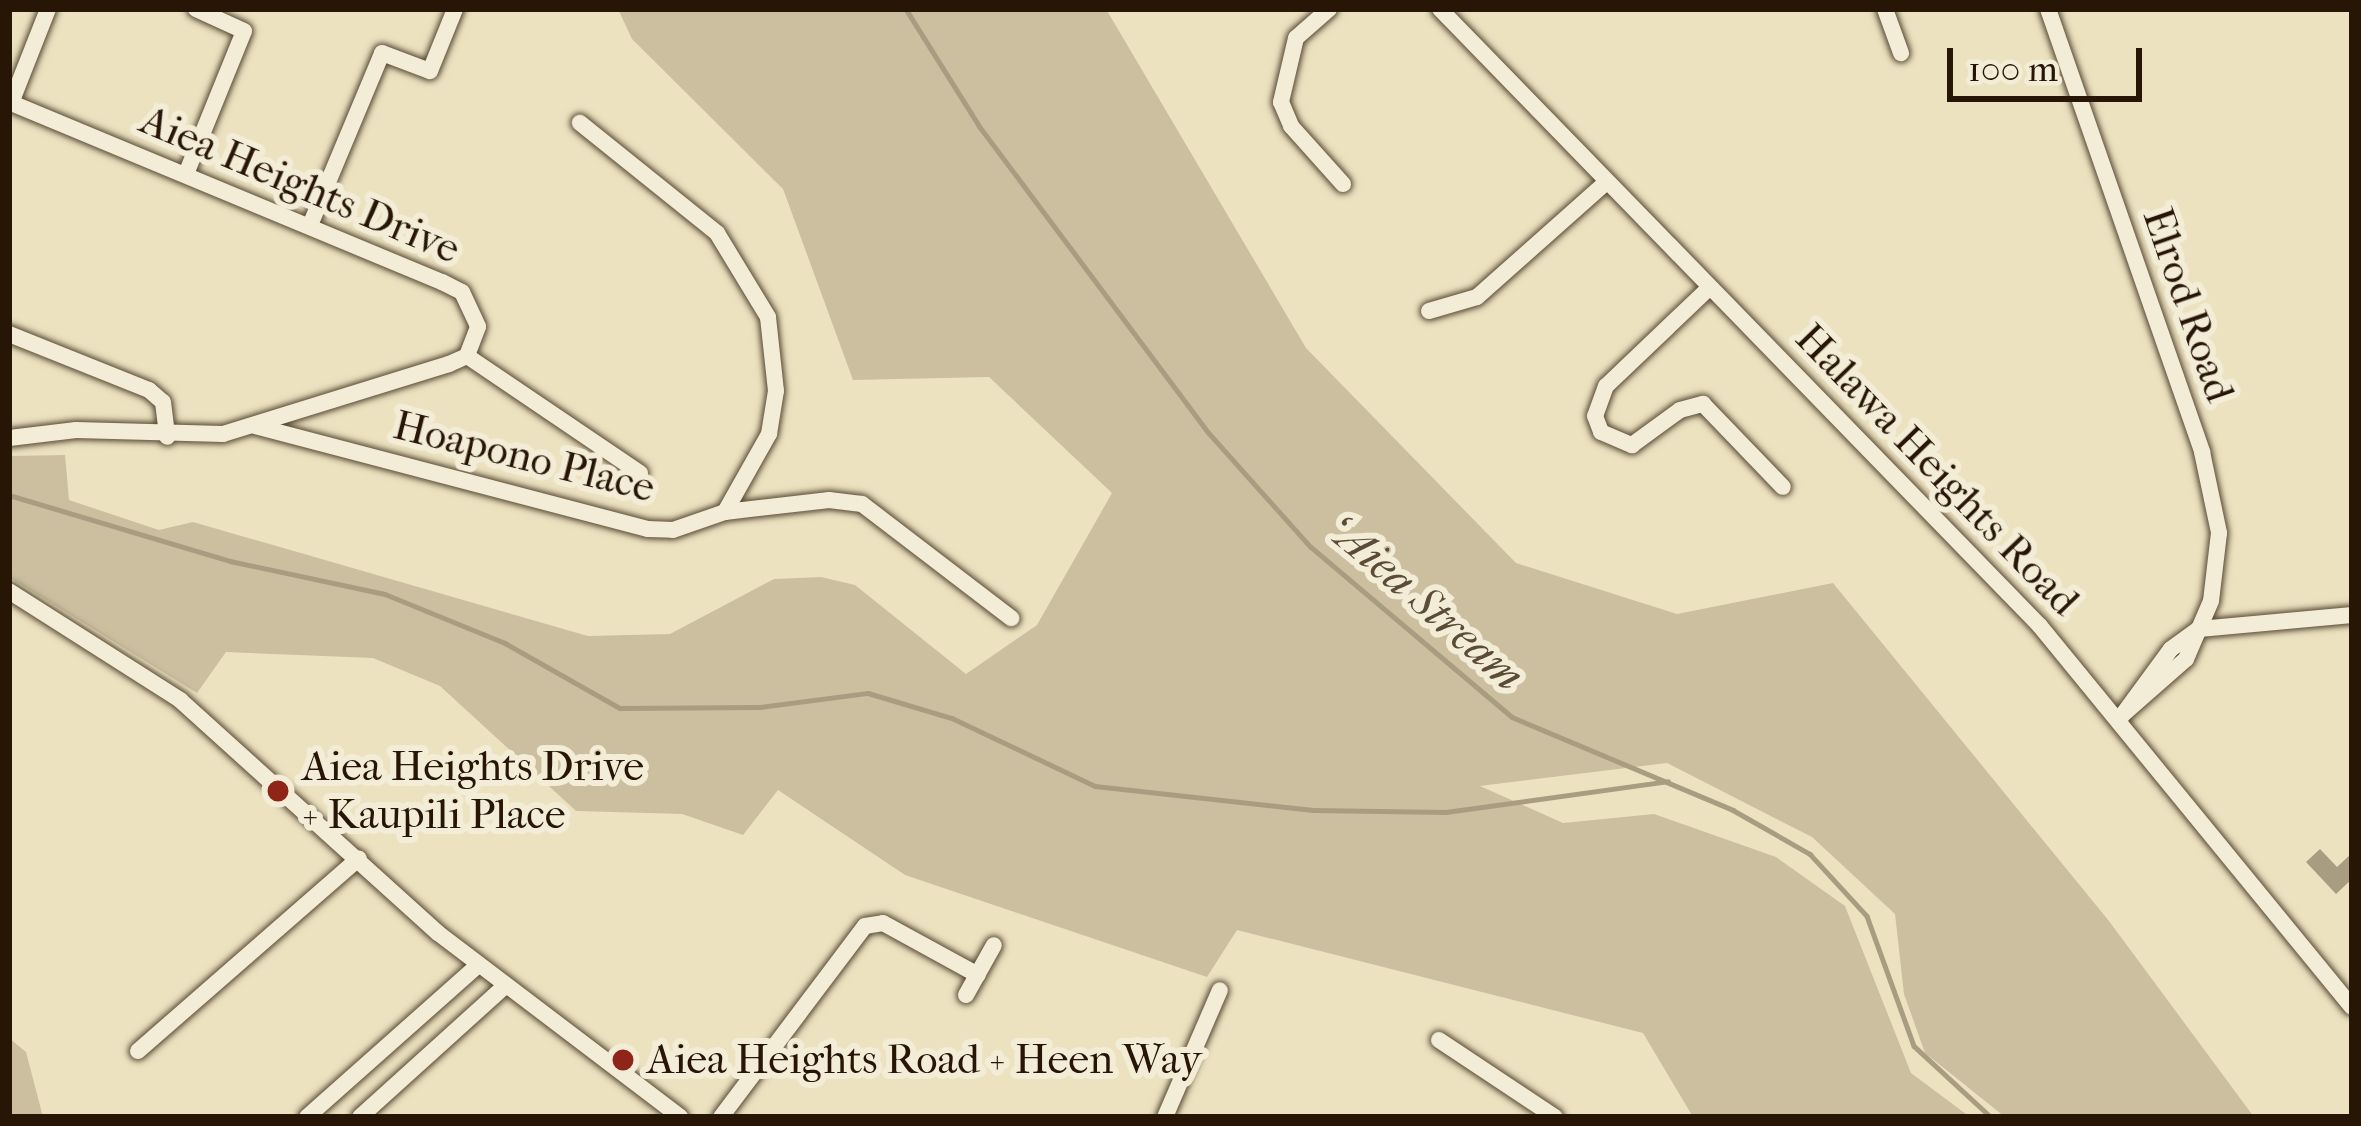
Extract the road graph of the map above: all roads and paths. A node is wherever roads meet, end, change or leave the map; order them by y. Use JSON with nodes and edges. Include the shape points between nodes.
{"nodes":[{"id":1,"x":48,"y":9,"type":"edge"},
{"id":2,"x":196,"y":9,"type":"edge"},
{"id":3,"x":454,"y":9,"type":"edge"},
{"id":4,"x":1329,"y":9,"type":"edge"},
{"id":5,"x":1440,"y":9,"type":"edge"},
{"id":6,"x":1885,"y":9,"type":"edge"},
{"id":7,"x":2048,"y":9,"type":"edge"},
{"id":8,"x":1901,"y":53,"type":"dead end"},
{"id":9,"x":10,"y":102,"type":"edge"},
{"id":10,"x":580,"y":123,"type":"dead end"},
{"id":11,"x":186,"y":174,"type":"junction"},
{"id":12,"x":1343,"y":184,"type":"dead end"},
{"id":13,"x":1603,"y":185,"type":"junction"},
{"id":14,"x":310,"y":223,"type":"junction"},
{"id":15,"x":1709,"y":288,"type":"junction"},
{"id":16,"x":1429,"y":311,"type":"dead end"},
{"id":17,"x":9,"y":334,"type":"edge"},
{"id":18,"x":467,"y":356,"type":"junction"},
{"id":19,"x":254,"y":426,"type":"junction"},
{"id":20,"x":166,"y":437,"type":"junction"},
{"id":21,"x":9,"y":438,"type":"edge"},
{"id":22,"x":640,"y":473,"type":"dead end"},
{"id":23,"x":1783,"y":488,"type":"dead end"},
{"id":24,"x":725,"y":512,"type":"junction"},
{"id":25,"x":9,"y":591,"type":"edge"},
{"id":26,"x":2352,"y":615,"type":"edge"},
{"id":27,"x":1011,"y":618,"type":"dead end"},
{"id":28,"x":2199,"y":629,"type":"junction"},
{"id":29,"x":2120,"y":717,"type":"junction"},
{"id":30,"x":359,"y":858,"type":"junction"},
{"id":31,"x":994,"y":945,"type":"dead end"},
{"id":32,"x":478,"y":965,"type":"junction"},
{"id":33,"x":978,"y":975,"type":"junction"},
{"id":34,"x":505,"y":986,"type":"junction"},
{"id":35,"x":1220,"y":990,"type":"dead end"},
{"id":36,"x":966,"y":995,"type":"dead end"},
{"id":37,"x":2352,"y":1007,"type":"edge"},
{"id":38,"x":1439,"y":1040,"type":"dead end"},
{"id":39,"x":138,"y":1051,"type":"dead end"},
{"id":40,"x":307,"y":1117,"type":"edge"},
{"id":41,"x":360,"y":1117,"type":"edge"},
{"id":42,"x":680,"y":1117,"type":"edge"},
{"id":43,"x":721,"y":1117,"type":"edge"},
{"id":44,"x":1165,"y":1117,"type":"edge"},
{"id":45,"x":1555,"y":1117,"type":"edge"}],
"edges":[{"from":1,"to":9,"type":"street"},
{"from":2,"to":11,"type":"street","via":[[244,31]]},
{"from":3,"to":14,"type":"street","via":[[430,71],[382,53]]},
{"from":4,"to":12,"type":"street","via":[[1296,38],[1281,102],[1291,126]]},
{"from":5,"to":13,"type":"street","name":"Halawa Heights Road"},
{"from":6,"to":8,"type":"street"},
{"from":7,"to":28,"type":"street","name":"Elrod Road","via":[[2214,494],[2217,563]]},
{"from":9,"to":11,"type":"street","name":"Aiea Heights Drive"},
{"from":10,"to":24,"type":"street","via":[[716,233],[768,317],[776,392],[769,434]]},
{"from":11,"to":14,"type":"street","name":"Aiea Heights Drive"},
{"from":13,"to":15,"type":"street","name":"Halawa Heights Road"},
{"from":13,"to":16,"type":"street","via":[[1477,297]]},
{"from":14,"to":18,"type":"street","name":"Aiea Heights Drive","via":[[462,292],[478,327]]},
{"from":15,"to":23,"type":"street","via":[[1606,386],[1595,416],[1601,432],[1632,445],[1680,410],[1703,404]]},
{"from":15,"to":29,"type":"street","name":"Halawa Heights Road"},
{"from":17,"to":20,"type":"street","via":[[149,390],[163,402]]},
{"from":18,"to":19,"type":"street"},
{"from":18,"to":22,"type":"street"},
{"from":19,"to":20,"type":"street"},
{"from":19,"to":24,"type":"street","name":"Hoapono Place","via":[[648,529],[673,530]]},
{"from":20,"to":21,"type":"street","via":[[76,430]]},
{"from":24,"to":27,"type":"street","name":"Hoapono Place","via":[[829,500],[862,505]]},
{"from":25,"to":30,"type":"street","via":[[180,700]]},
{"from":26,"to":28,"type":"street"},
{"from":28,"to":29,"type":"street","via":[[2170,649]]},
{"from":29,"to":37,"type":"street","name":"Halawa Heights Road"},
{"from":30,"to":32,"type":"street"},
{"from":30,"to":39,"type":"street"},
{"from":31,"to":33,"type":"street"},
{"from":32,"to":34,"type":"street"},
{"from":32,"to":40,"type":"street"},
{"from":33,"to":36,"type":"street"},
{"from":33,"to":43,"type":"street","via":[[883,923],[865,926]]},
{"from":34,"to":41,"type":"street"},
{"from":34,"to":42,"type":"street"},
{"from":35,"to":44,"type":"street"},
{"from":38,"to":45,"type":"street"}]}
